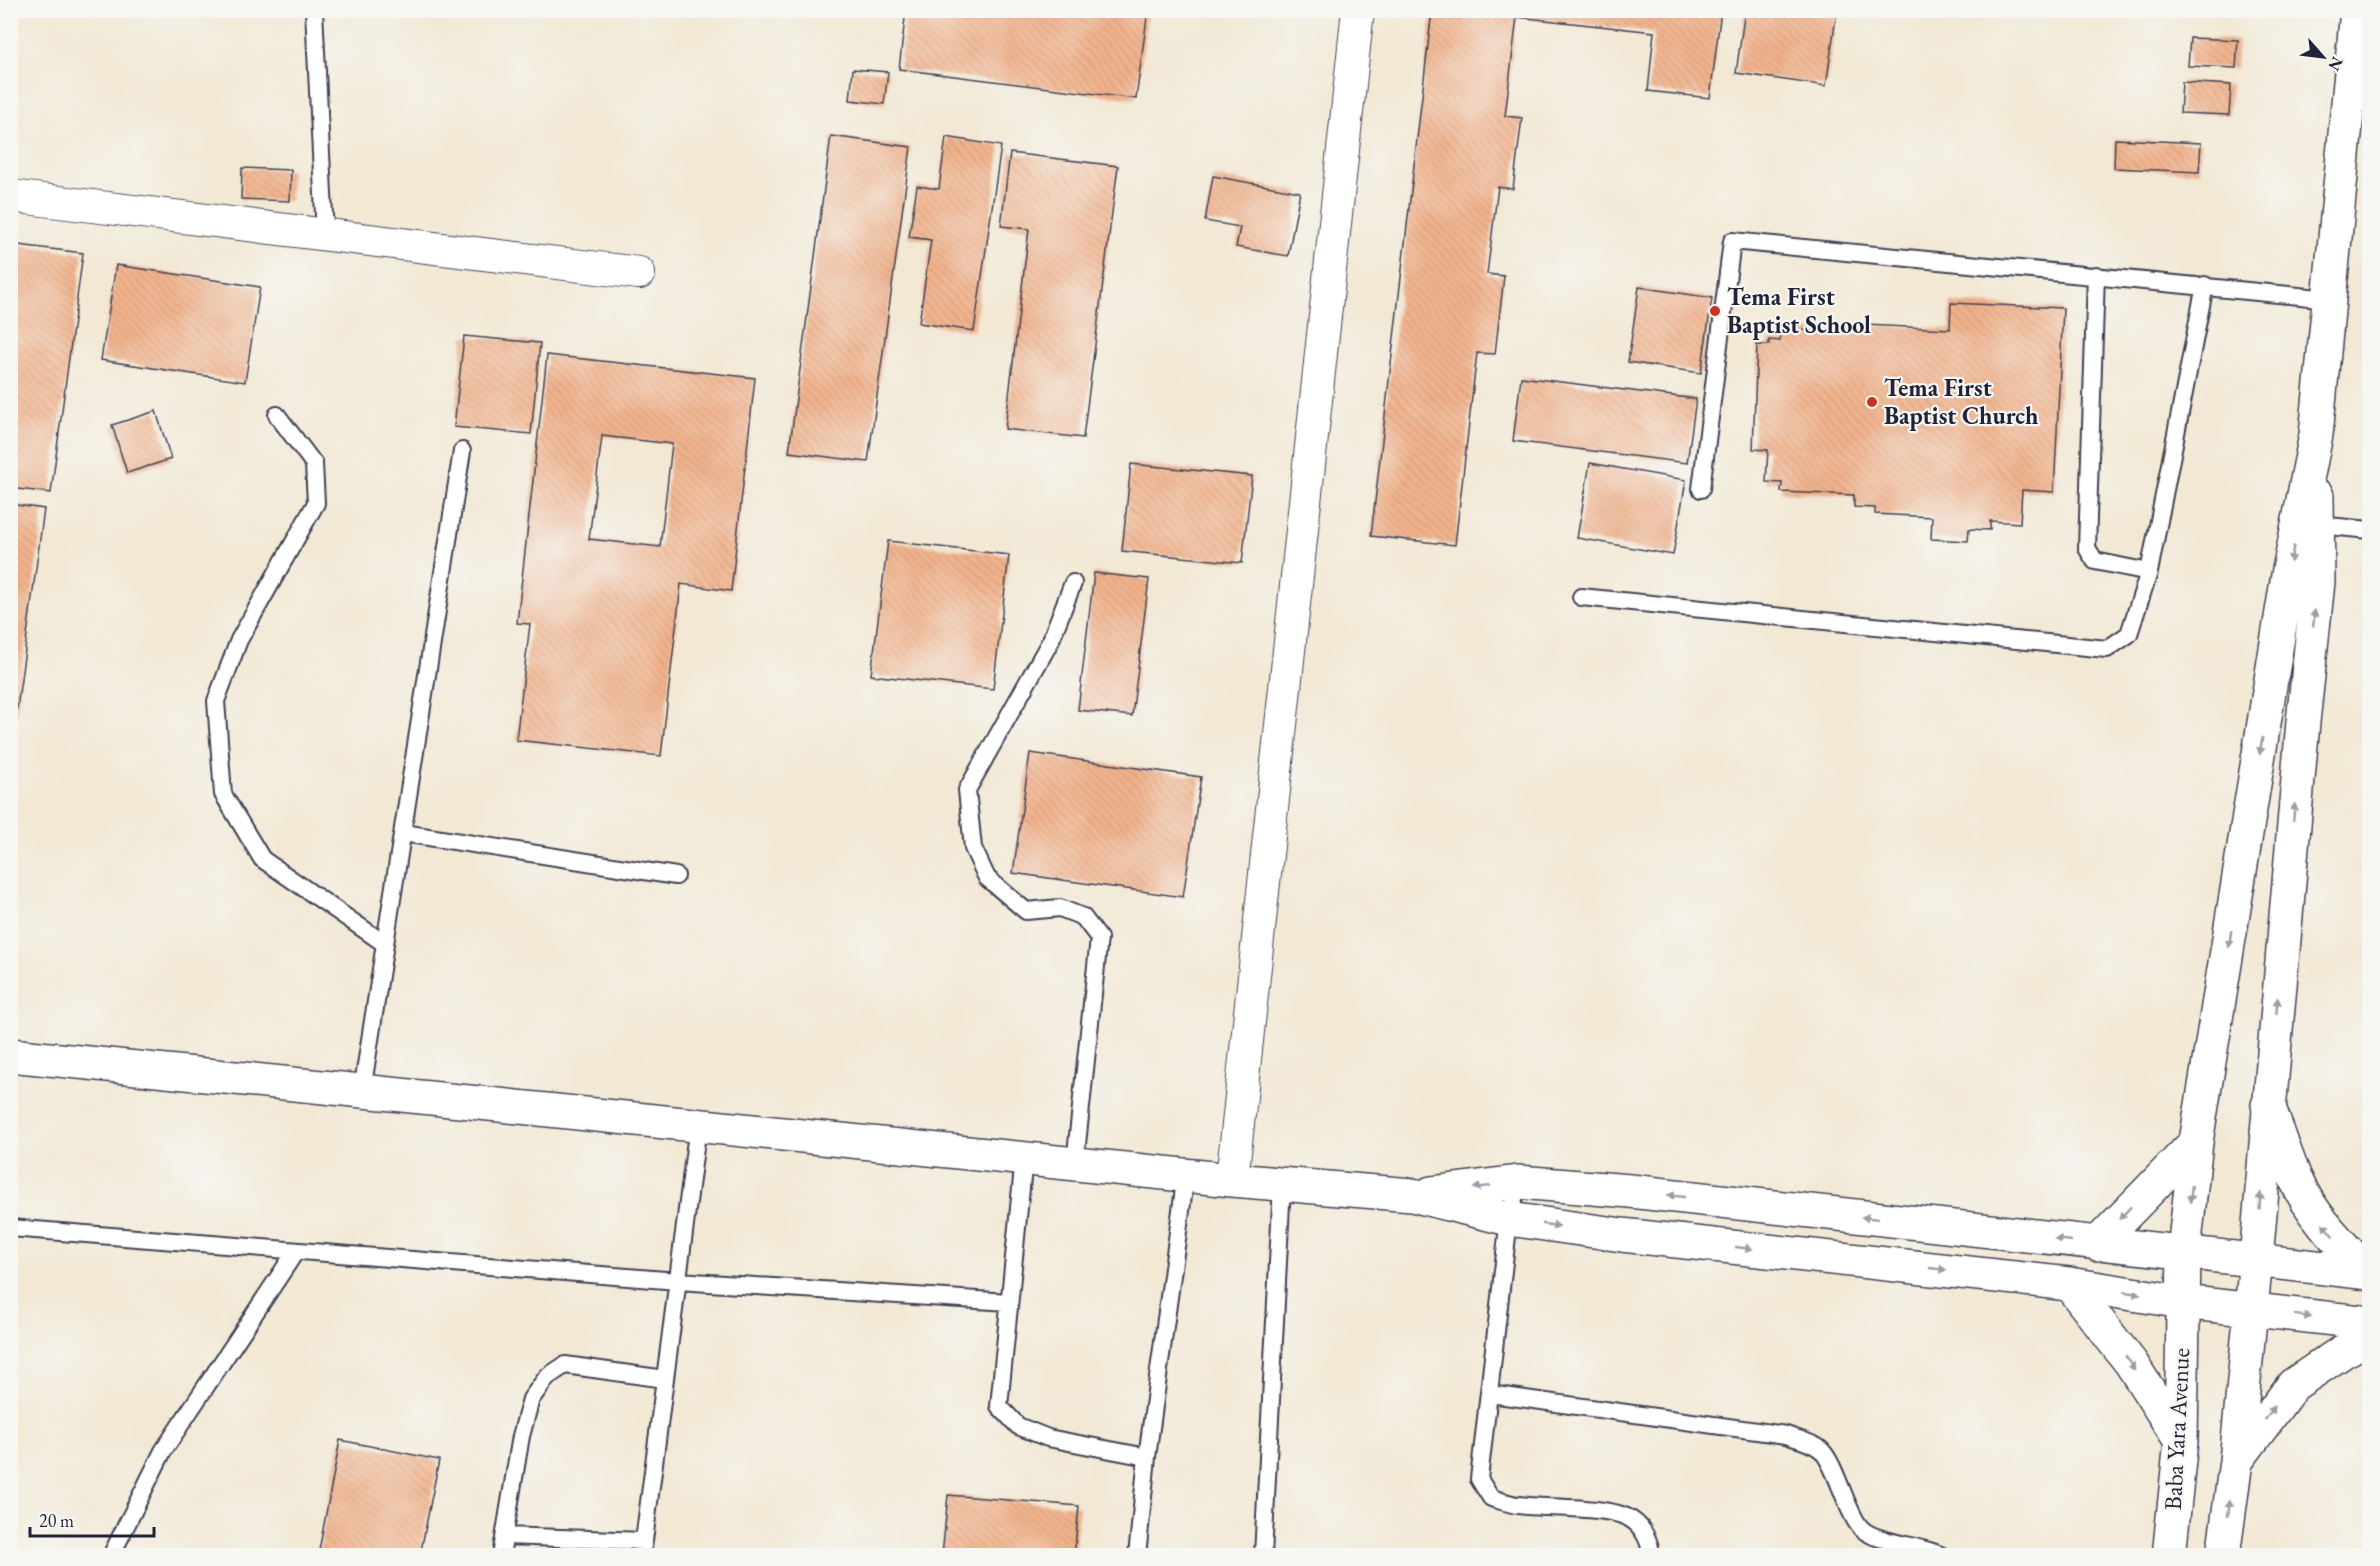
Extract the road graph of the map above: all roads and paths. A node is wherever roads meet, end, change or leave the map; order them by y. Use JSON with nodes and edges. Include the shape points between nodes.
{"nodes":[{"id":1,"x":314,"y":10,"type":"edge"},
{"id":2,"x":1358,"y":10,"type":"edge"},
{"id":3,"x":2357,"y":10,"type":"edge"},
{"id":4,"x":2360,"y":98,"type":"edge"},
{"id":5,"x":10,"y":196,"type":"edge"},
{"id":6,"x":325,"y":235,"type":"junction"},
{"id":7,"x":639,"y":273,"type":"dead end"},
{"id":8,"x":2096,"y":275,"type":"junction"},
{"id":9,"x":2205,"y":285,"type":"junction"},
{"id":10,"x":2330,"y":298,"type":"junction"},
{"id":11,"x":277,"y":415,"type":"dead end"},
{"id":12,"x":2316,"y":435,"type":"junction"},
{"id":13,"x":462,"y":451,"type":"dead end"},
{"id":14,"x":1701,"y":489,"type":"dead end"},
{"id":15,"x":2318,"y":525,"type":"junction"},
{"id":16,"x":2370,"y":530,"type":"edge"},
{"id":17,"x":2149,"y":572,"type":"junction"},
{"id":18,"x":1073,"y":583,"type":"dead end"},
{"id":19,"x":1581,"y":597,"type":"dead end"},
{"id":20,"x":403,"y":833,"type":"junction"},
{"id":21,"x":676,"y":876,"type":"dead end"},
{"id":22,"x":385,"y":944,"type":"junction"},
{"id":23,"x":10,"y":1055,"type":"edge"},
{"id":24,"x":362,"y":1091,"type":"junction"},
{"id":25,"x":2268,"y":1105,"type":"junction"},
{"id":26,"x":698,"y":1125,"type":"junction"},
{"id":27,"x":2196,"y":1142,"type":"junction"},
{"id":28,"x":1024,"y":1158,"type":"junction"},
{"id":29,"x":1075,"y":1163,"type":"junction"},
{"id":30,"x":1186,"y":1174,"type":"junction"},
{"id":31,"x":1232,"y":1179,"type":"junction"},
{"id":32,"x":1518,"y":1182,"type":"junction"},
{"id":33,"x":1282,"y":1184,"type":"junction"},
{"id":34,"x":1412,"y":1195,"type":"junction"},
{"id":35,"x":1509,"y":1219,"type":"junction"},
{"id":36,"x":10,"y":1228,"type":"edge"},
{"id":37,"x":2097,"y":1244,"type":"junction"},
{"id":38,"x":296,"y":1251,"type":"junction"},
{"id":39,"x":2184,"y":1251,"type":"junction"},
{"id":40,"x":2256,"y":1259,"type":"junction"},
{"id":41,"x":2368,"y":1273,"type":"edge"},
{"id":42,"x":678,"y":1281,"type":"junction"},
{"id":43,"x":2069,"y":1284,"type":"junction"},
{"id":44,"x":1009,"y":1302,"type":"junction"},
{"id":45,"x":2182,"y":1302,"type":"junction"},
{"id":46,"x":2252,"y":1310,"type":"junction"},
{"id":47,"x":2370,"y":1323,"type":"edge"},
{"id":48,"x":2370,"y":1337,"type":"edge"},
{"id":49,"x":665,"y":1379,"type":"junction"},
{"id":50,"x":1490,"y":1394,"type":"junction"},
{"id":51,"x":2181,"y":1441,"type":"junction"},
{"id":52,"x":1147,"y":1457,"type":"junction"},
{"id":53,"x":2236,"y":1461,"type":"junction"},
{"id":54,"x":505,"y":1536,"type":"junction"},
{"id":55,"x":643,"y":1548,"type":"edge"},
{"id":56,"x":111,"y":1556,"type":"edge"},
{"id":57,"x":501,"y":1556,"type":"edge"},
{"id":58,"x":1137,"y":1556,"type":"edge"},
{"id":59,"x":1263,"y":1556,"type":"edge"},
{"id":60,"x":1651,"y":1556,"type":"edge"},
{"id":61,"x":1942,"y":1556,"type":"edge"},
{"id":62,"x":2169,"y":1556,"type":"edge"},
{"id":63,"x":2223,"y":1556,"type":"edge"}],
"edges":[{"from":1,"to":6,"type":"lane"},
{"from":2,"to":31,"type":"street"},
{"from":3,"to":4,"type":"main road"},
{"from":4,"to":10,"type":"main road"},
{"from":5,"to":6,"type":"street"},
{"from":6,"to":7,"type":"street"},
{"from":8,"to":9,"type":"lane"},
{"from":8,"to":14,"type":"lane","via":[[1732,241]]},
{"from":8,"to":17,"type":"lane","via":[[2087,548],[2096,561]]},
{"from":9,"to":10,"type":"lane"},
{"from":9,"to":17,"type":"lane"},
{"from":10,"to":12,"type":"main road"},
{"from":11,"to":22,"type":"lane","via":[[314,464],[316,503],[239,640],[216,701],[223,794],[262,859]]},
{"from":12,"to":15,"type":"main road"},
{"from":12,"to":27,"type":"main road","name":"Baba Yara Avenue","one_way":true,"via":[[2288,575]]},
{"from":13,"to":20,"type":"lane"},
{"from":15,"to":16,"type":"lane"},
{"from":25,"to":15,"type":"main road","one_way":true,"via":[[2318,582]]},
{"from":17,"to":19,"type":"lane","via":[[2129,634],[2107,649]]},
{"from":18,"to":29,"type":"lane","via":[[1050,642],[967,790],[973,848],[987,878],[1026,911],[1060,908],[1083,917],[1099,938]]},
{"from":20,"to":21,"type":"lane"},
{"from":20,"to":22,"type":"lane"},
{"from":22,"to":24,"type":"lane"},
{"from":23,"to":24,"type":"main road"},
{"from":24,"to":26,"type":"main road"},
{"from":40,"to":25,"type":"main road","one_way":true},
{"from":41,"to":25,"type":"main road","one_way":true,"via":[[2326,1229],[2310,1204],[2296,1180]]},
{"from":26,"to":28,"type":"main road"},
{"from":26,"to":42,"type":"lane"},
{"from":27,"to":37,"type":"main road","one_way":true},
{"from":27,"to":39,"type":"main road","name":"Baba Yara Avenue","one_way":true},
{"from":28,"to":29,"type":"main road"},
{"from":28,"to":44,"type":"lane"},
{"from":29,"to":30,"type":"main road"},
{"from":30,"to":31,"type":"main road"},
{"from":30,"to":52,"type":"lane"},
{"from":31,"to":33,"type":"main road"},
{"from":32,"to":34,"type":"main road","one_way":true},
{"from":32,"to":35,"type":"lane"},
{"from":37,"to":32,"type":"main road","one_way":true},
{"from":33,"to":34,"type":"main road"},
{"from":33,"to":59,"type":"lane"},
{"from":34,"to":35,"type":"main road"},
{"from":35,"to":43,"type":"main road","one_way":true},
{"from":35,"to":50,"type":"lane"},
{"from":36,"to":38,"type":"lane"},
{"from":37,"to":39,"type":"main road"},
{"from":38,"to":42,"type":"lane"},
{"from":38,"to":56,"type":"lane","via":[[163,1451]]},
{"from":39,"to":40,"type":"main road"},
{"from":39,"to":45,"type":"main road","name":"Baba Yara Avenue"},
{"from":40,"to":41,"type":"main road"},
{"from":40,"to":46,"type":"main road"},
{"from":42,"to":44,"type":"lane"},
{"from":42,"to":49,"type":"lane"},
{"from":43,"to":45,"type":"main road","one_way":true},
{"from":43,"to":51,"type":"main road","one_way":true,"via":[[2130,1363]]},
{"from":44,"to":52,"type":"lane","via":[[999,1406],[1018,1426],[1048,1438]]},
{"from":45,"to":46,"type":"main road"},
{"from":45,"to":51,"type":"main road","name":"Baba Yara Avenue"},
{"from":46,"to":47,"type":"main road","one_way":true},
{"from":46,"to":53,"type":"main road"},
{"from":53,"to":48,"type":"main road","one_way":true,"via":[[2293,1384]]},
{"from":49,"to":54,"type":"lane","via":[[565,1365],[547,1377],[531,1399],[521,1436]]},
{"from":49,"to":55,"type":"lane"},
{"from":50,"to":60,"type":"lane","via":[[1479,1479],[1491,1498],[1516,1505],[1610,1512],[1632,1519],[1643,1530]]},
{"from":50,"to":61,"type":"lane","via":[[1795,1438],[1821,1450],[1860,1528],[1874,1536]]},
{"from":51,"to":62,"type":"main road","name":"Baba Yara Avenue"},
{"from":52,"to":58,"type":"lane"},
{"from":63,"to":53,"type":"main road","one_way":true},
{"from":54,"to":55,"type":"lane"},
{"from":54,"to":57,"type":"lane"}]}
